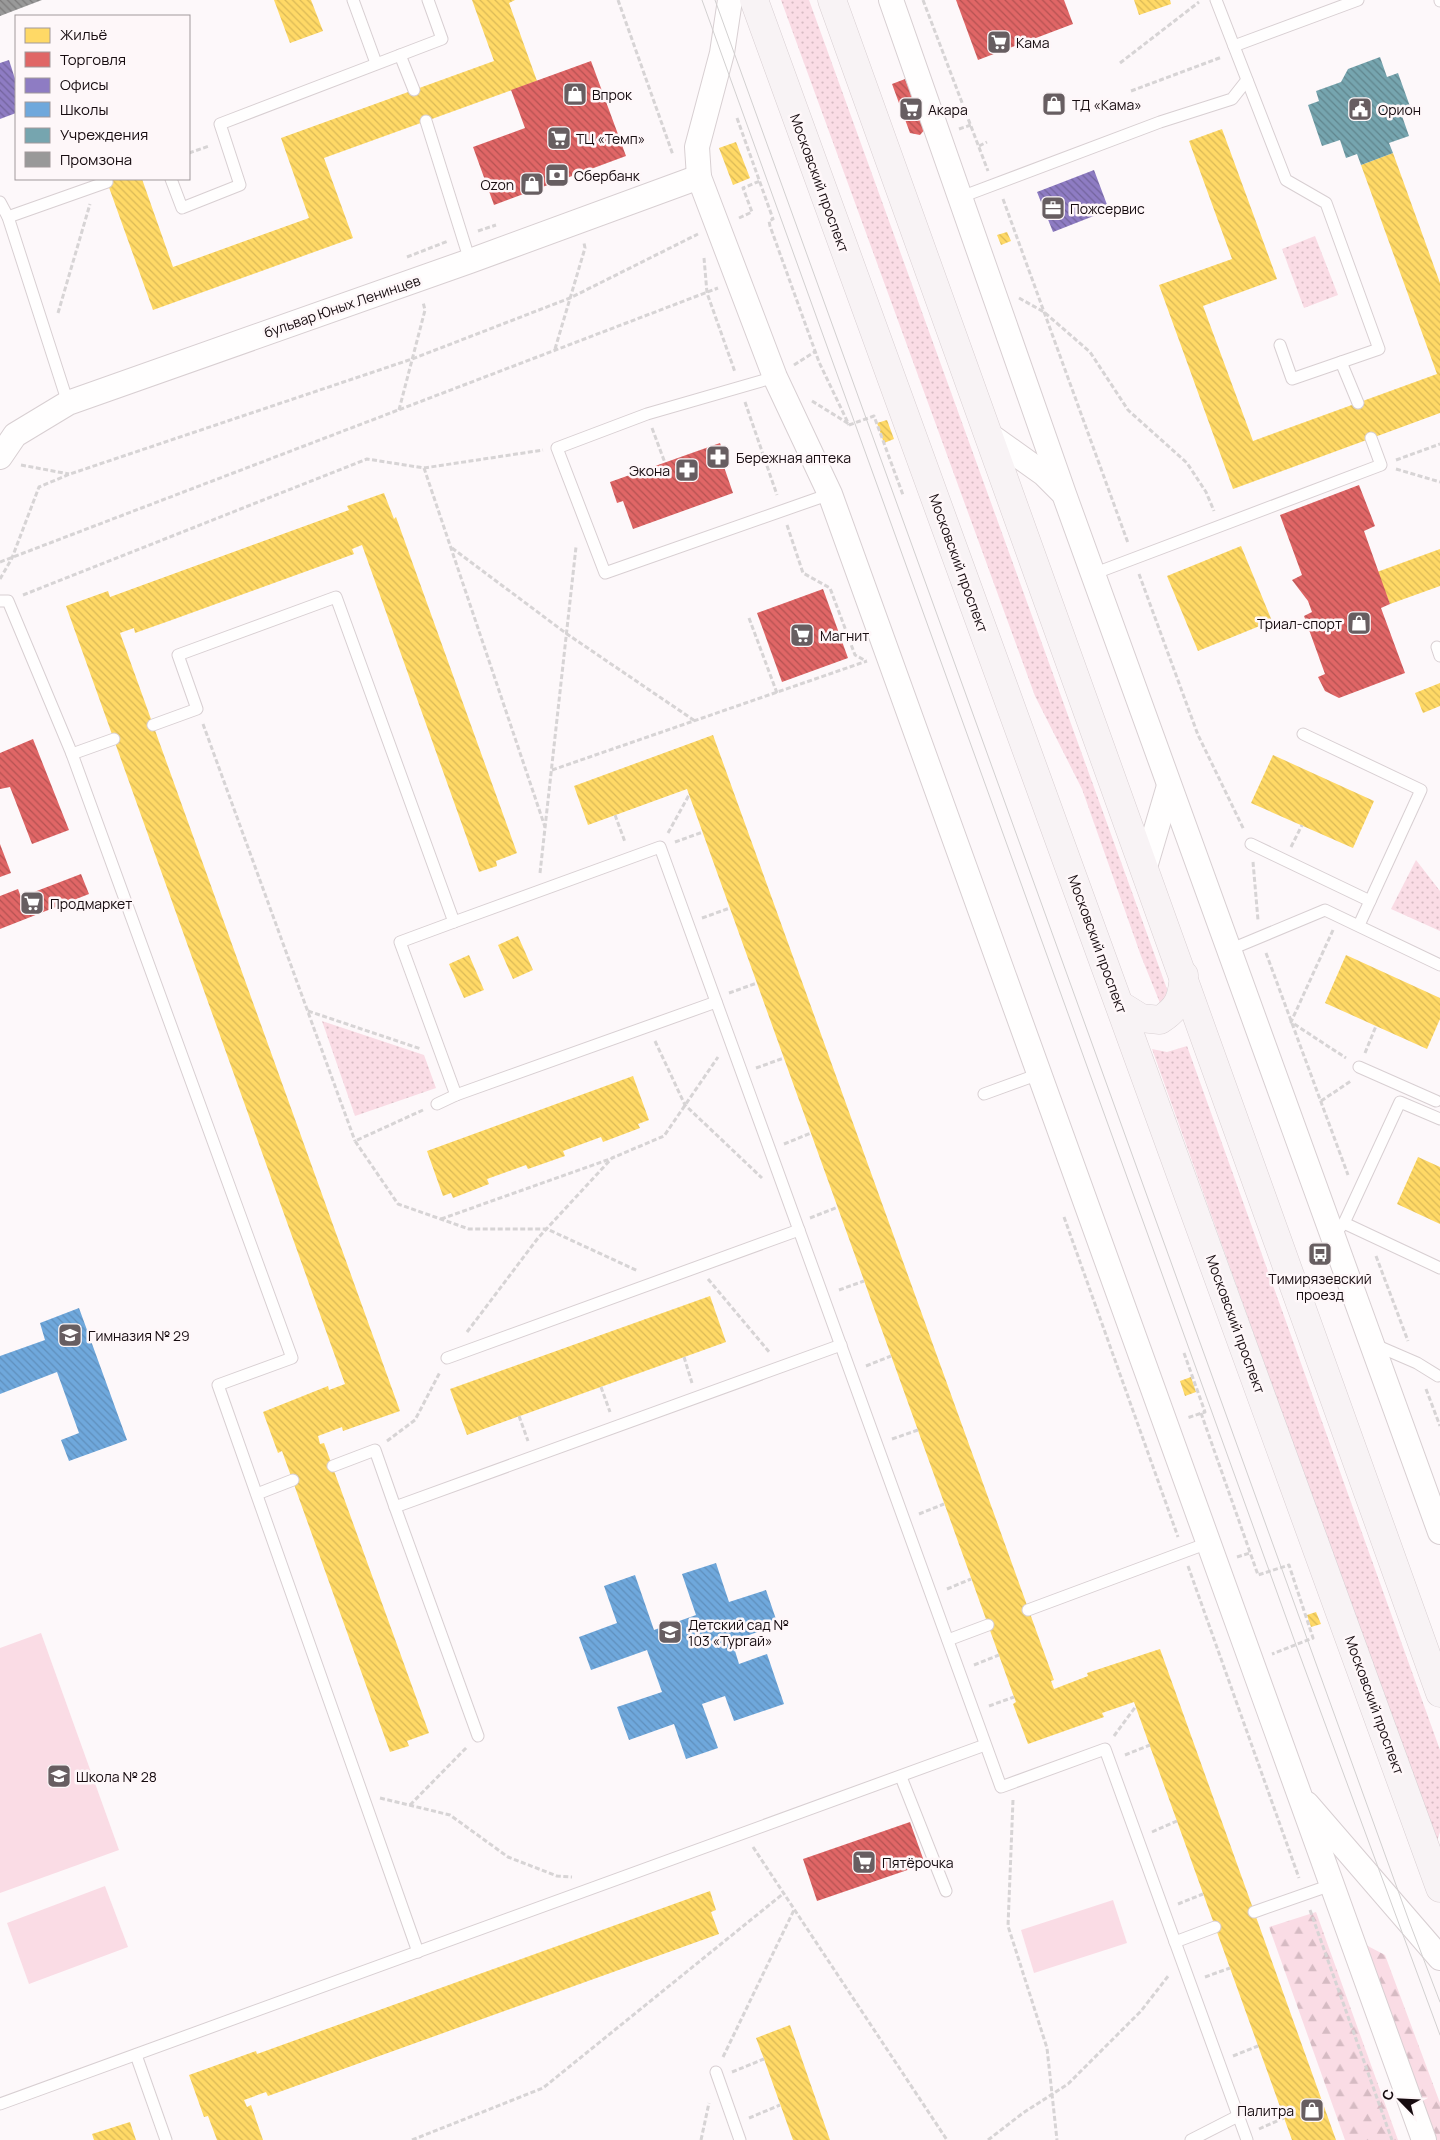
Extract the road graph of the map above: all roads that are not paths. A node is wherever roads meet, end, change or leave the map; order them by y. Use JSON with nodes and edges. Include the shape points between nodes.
{"nodes":[{"id":1,"x":353,"y":0,"type":"edge"},
{"id":2,"x":428,"y":0,"type":"edge"},
{"id":3,"x":730,"y":0,"type":"edge"},
{"id":4,"x":754,"y":0,"type":"edge"},
{"id":5,"x":832,"y":0,"type":"edge"},
{"id":6,"x":891,"y":0,"type":"edge"},
{"id":7,"x":1216,"y":0,"type":"edge"},
{"id":8,"x":1358,"y":0,"type":"edge"},
{"id":9,"x":1235,"y":48,"type":"junction"},
{"id":10,"x":400,"y":55,"type":"junction"},
{"id":11,"x":376,"y":63,"type":"junction"},
{"id":12,"x":1247,"y":80,"type":"junction"},
{"id":13,"x":414,"y":90,"type":"dead end"},
{"id":14,"x":426,"y":121,"type":"dead end"},
{"id":15,"x":699,"y":177,"type":"junction"},
{"id":16,"x":171,"y":180,"type":"edge"},
{"id":17,"x":101,"y":184,"type":"road end"},
{"id":18,"x":960,"y":197,"type":"junction"},
{"id":19,"x":0,"y":202,"type":"edge"},
{"id":20,"x":8,"y":217,"type":"junction"},
{"id":21,"x":470,"y":261,"type":"junction"},
{"id":22,"x":1280,"y":345,"type":"dead end"},
{"id":23,"x":1341,"y":362,"type":"junction"},
{"id":24,"x":775,"y":377,"type":"junction"},
{"id":25,"x":68,"y":403,"type":"junction"},
{"id":26,"x":1358,"y":403,"type":"dead end"},
{"id":27,"x":988,"y":434,"type":"junction"},
{"id":28,"x":1371,"y":438,"type":"dead end"},
{"id":29,"x":9,"y":461,"type":"edge"},
{"id":30,"x":830,"y":494,"type":"junction"},
{"id":31,"x":1064,"y":494,"type":"junction"},
{"id":32,"x":1093,"y":574,"type":"junction"},
{"id":33,"x":4,"y":601,"type":"edge"},
{"id":34,"x":153,"y":725,"type":"dead end"},
{"id":35,"x":1303,"y":734,"type":"dead end"},
{"id":36,"x":114,"y":739,"type":"dead end"},
{"id":37,"x":72,"y":754,"type":"junction"},
{"id":38,"x":1170,"y":786,"type":"junction"},
{"id":39,"x":1251,"y":844,"type":"dead end"},
{"id":40,"x":1145,"y":867,"type":"junction"},
{"id":41,"x":1370,"y":901,"type":"junction"},
{"id":42,"x":454,"y":922,"type":"junction"},
{"id":43,"x":1359,"y":925,"type":"junction"},
{"id":44,"x":1229,"y":950,"type":"junction"},
{"id":45,"x":1440,"y":965,"type":"edge"},
{"id":46,"x":1184,"y":975,"type":"junction"},
{"id":47,"x":716,"y":1000,"type":"junction"},
{"id":48,"x":1120,"y":1005,"type":"junction"},
{"id":49,"x":1359,"y":1067,"type":"road end"},
{"id":50,"x":1039,"y":1074,"type":"junction"},
{"id":51,"x":984,"y":1094,"type":"dead end"},
{"id":52,"x":456,"y":1095,"type":"junction"},
{"id":53,"x":1438,"y":1097,"type":"edge"},
{"id":54,"x":437,"y":1104,"type":"road end"},
{"id":55,"x":1435,"y":1117,"type":"edge"},
{"id":56,"x":798,"y":1226,"type":"junction"},
{"id":57,"x":1338,"y":1230,"type":"junction"},
{"id":58,"x":1440,"y":1268,"type":"edge"},
{"id":59,"x":1371,"y":1343,"type":"junction"},
{"id":60,"x":841,"y":1345,"type":"junction"},
{"id":61,"x":447,"y":1358,"type":"road end"},
{"id":62,"x":1438,"y":1376,"type":"dead end"},
{"id":63,"x":333,"y":1466,"type":"dead end"},
{"id":64,"x":293,"y":1480,"type":"dead end"},
{"id":65,"x":257,"y":1494,"type":"junction"},
{"id":66,"x":395,"y":1507,"type":"junction"},
{"id":67,"x":1440,"y":1532,"type":"edge"},
{"id":68,"x":1208,"y":1544,"type":"junction"},
{"id":69,"x":1028,"y":1610,"type":"dead end"},
{"id":70,"x":988,"y":1625,"type":"dead end"},
{"id":71,"x":948,"y":1640,"type":"junction"},
{"id":72,"x":1440,"y":1693,"type":"edge"},
{"id":73,"x":478,"y":1736,"type":"road end"},
{"id":74,"x":985,"y":1745,"type":"junction"},
{"id":75,"x":901,"y":1777,"type":"junction"},
{"id":76,"x":1298,"y":1793,"type":"junction"},
{"id":77,"x":1331,"y":1885,"type":"junction"},
{"id":78,"x":1440,"y":1888,"type":"edge"},
{"id":79,"x":946,"y":1891,"type":"dead end"},
{"id":80,"x":1254,"y":1912,"type":"dead end"},
{"id":81,"x":1215,"y":1927,"type":"dead end"},
{"id":82,"x":1175,"y":1942,"type":"junction"},
{"id":83,"x":418,"y":1952,"type":"junction"},
{"id":84,"x":1440,"y":1958,"type":"edge"},
{"id":85,"x":136,"y":2055,"type":"junction"},
{"id":86,"x":717,"y":2075,"type":"road end"},
{"id":87,"x":0,"y":2104,"type":"edge"},
{"id":88,"x":1238,"y":2116,"type":"junction"},
{"id":89,"x":1246,"y":2137,"type":"edge"},
{"id":90,"x":166,"y":2140,"type":"edge"},
{"id":91,"x":740,"y":2140,"type":"edge"},
{"id":92,"x":1191,"y":2140,"type":"edge"},
{"id":93,"x":1424,"y":2140,"type":"edge"}],
"edges":[{"from":1,"to":11,"type":"lane"},
{"from":2,"to":10,"type":"lane","via":[[442,39]]},
{"from":3,"to":15,"type":"street","via":[[722,53],[697,147]]},
{"from":4,"to":48,"type":"main road","name":"Московский проспект"},
{"from":5,"to":27,"type":"main road"},
{"from":6,"to":18,"type":"street"},
{"from":7,"to":9,"type":"lane"},
{"from":8,"to":9,"type":"lane"},
{"from":9,"to":12,"type":"lane"},
{"from":10,"to":11,"type":"lane"},
{"from":10,"to":13,"type":"lane"},
{"from":11,"to":16,"type":"lane","via":[[220,124],[240,185],[182,208]]},
{"from":12,"to":18,"type":"lane","via":[[1232,98]]},
{"from":12,"to":23,"type":"lane","via":[[1286,180],[1326,203],[1379,349]]},
{"from":14,"to":21,"type":"lane"},
{"from":15,"to":21,"type":"street","name":"бульвар Юных Ленинцев"},
{"from":15,"to":24,"type":"street"},
{"from":17,"to":20,"type":"lane"},
{"from":18,"to":31,"type":"street"},
{"from":19,"to":20,"type":"lane"},
{"from":20,"to":25,"type":"lane"},
{"from":21,"to":25,"type":"street","name":"бульвар Юных Ленинцев"},
{"from":22,"to":23,"type":"lane","via":[[1292,379]]},
{"from":23,"to":26,"type":"lane"},
{"from":24,"to":30,"type":"street"},
{"from":24,"to":30,"type":"lane","via":[[647,414],[557,448],[605,573]]},
{"from":25,"to":29,"type":"street","name":"бульвар Юных Ленинцев","via":[[16,435]]},
{"from":27,"to":31,"type":"street","via":[[1044,474]]},
{"from":27,"to":40,"type":"main road"},
{"from":28,"to":32,"type":"lane","via":[[1381,465]]},
{"from":30,"to":50,"type":"street"},
{"from":31,"to":32,"type":"street"},
{"from":32,"to":38,"type":"street"},
{"from":33,"to":37,"type":"lane"},
{"from":34,"to":42,"type":"lane","via":[[198,709],[178,654],[336,597]]},
{"from":35,"to":41,"type":"lane","via":[[1421,790]]},
{"from":36,"to":37,"type":"lane"},
{"from":37,"to":65,"type":"lane","via":[[292,1358],[218,1385]]},
{"from":38,"to":40,"type":"street"},
{"from":38,"to":44,"type":"street"},
{"from":39,"to":41,"type":"lane"},
{"from":40,"to":46,"type":"main road"},
{"from":41,"to":43,"type":"lane"},
{"from":42,"to":47,"type":"lane","via":[[660,847]]},
{"from":42,"to":52,"type":"lane","via":[[400,942]]},
{"from":43,"to":44,"type":"lane","via":[[1325,910]]},
{"from":43,"to":45,"type":"lane"},
{"from":44,"to":57,"type":"street"},
{"from":46,"to":48,"type":"main road","via":[[1182,994],[1173,1012],[1160,1020],[1141,1018]]},
{"from":46,"to":72,"type":"main road"},
{"from":47,"to":52,"type":"lane"},
{"from":47,"to":56,"type":"lane"},
{"from":48,"to":78,"type":"main road","name":"Московский проспект"},
{"from":49,"to":53,"type":"lane"},
{"from":50,"to":51,"type":"lane"},
{"from":50,"to":68,"type":"street"},
{"from":52,"to":54,"type":"lane"},
{"from":53,"to":55,"type":"lane"},
{"from":55,"to":57,"type":"lane","via":[[1400,1102]]},
{"from":56,"to":60,"type":"lane"},
{"from":56,"to":61,"type":"lane","via":[[698,1267]]},
{"from":57,"to":58,"type":"lane"},
{"from":57,"to":59,"type":"street"},
{"from":59,"to":62,"type":"lane"},
{"from":59,"to":67,"type":"street"},
{"from":60,"to":66,"type":"lane"},
{"from":60,"to":71,"type":"lane"},
{"from":63,"to":66,"type":"lane","via":[[375,1450]]},
{"from":64,"to":65,"type":"lane"},
{"from":65,"to":83,"type":"lane"},
{"from":66,"to":73,"type":"lane"},
{"from":68,"to":69,"type":"lane"},
{"from":68,"to":76,"type":"street"},
{"from":70,"to":71,"type":"lane"},
{"from":71,"to":74,"type":"lane"},
{"from":74,"to":75,"type":"lane"},
{"from":74,"to":82,"type":"lane","via":[[1001,1787],[1105,1749]]},
{"from":75,"to":79,"type":"lane"},
{"from":75,"to":83,"type":"lane"},
{"from":76,"to":77,"type":"street"},
{"from":76,"to":84,"type":"street"},
{"from":77,"to":80,"type":"lane"},
{"from":77,"to":93,"type":"street"},
{"from":81,"to":82,"type":"lane"},
{"from":82,"to":88,"type":"lane"},
{"from":83,"to":85,"type":"lane"},
{"from":85,"to":87,"type":"lane"},
{"from":85,"to":90,"type":"lane"},
{"from":86,"to":91,"type":"lane"},
{"from":88,"to":89,"type":"lane"},
{"from":88,"to":92,"type":"lane"}]}
